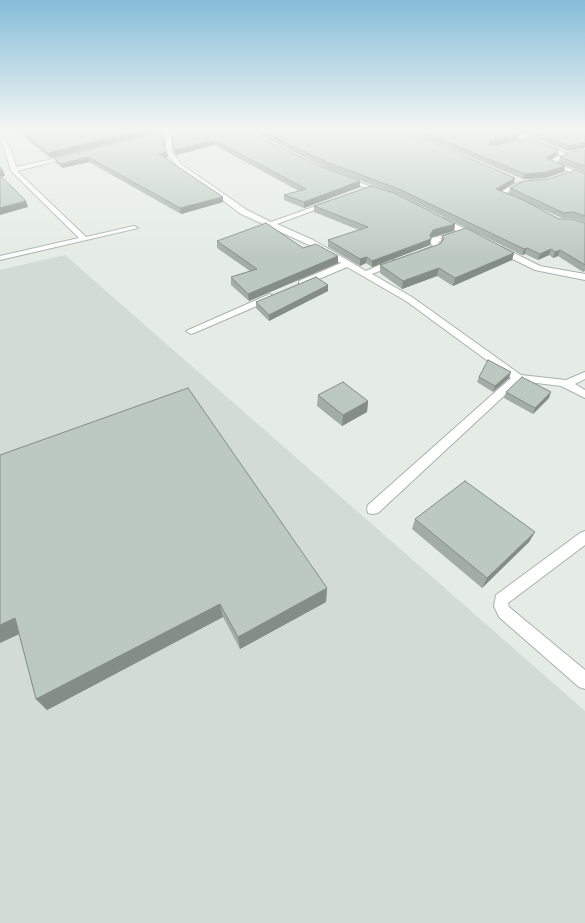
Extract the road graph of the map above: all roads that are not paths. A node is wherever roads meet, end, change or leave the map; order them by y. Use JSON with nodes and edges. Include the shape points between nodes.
{"nodes":[{"id":1,"x":14,"y":171,"type":"edge"},
{"id":2,"x":187,"y":171,"type":"edge"},
{"id":3,"x":574,"y":172,"type":"joint"},
{"id":4,"x":335,"y":174,"type":"edge"},
{"id":5,"x":560,"y":176,"type":"edge"},
{"id":6,"x":585,"y":176,"type":"edge"},
{"id":7,"x":512,"y":178,"type":"edge"},
{"id":8,"x":542,"y":181,"type":"edge"},
{"id":9,"x":523,"y":183,"type":"junction"},
{"id":10,"x":369,"y":188,"type":"junction"},
{"id":11,"x":358,"y":193,"type":"edge"},
{"id":12,"x":388,"y":194,"type":"edge"},
{"id":13,"x":336,"y":200,"type":"edge"},
{"id":14,"x":516,"y":200,"type":"edge"},
{"id":15,"x":431,"y":215,"type":"edge"},
{"id":16,"x":271,"y":224,"type":"junction"},
{"id":17,"x":134,"y":228,"type":"dead end"},
{"id":18,"x":466,"y":231,"type":"junction"},
{"id":19,"x":84,"y":239,"type":"junction"},
{"id":20,"x":413,"y":255,"type":"edge"},
{"id":21,"x":0,"y":258,"type":"edge"},
{"id":22,"x":399,"y":260,"type":"edge"},
{"id":23,"x":346,"y":264,"type":"junction"},
{"id":24,"x":365,"y":274,"type":"junction"},
{"id":25,"x":585,"y":277,"type":"edge"},
{"id":26,"x":297,"y":285,"type":"edge"},
{"id":27,"x":276,"y":294,"type":"edge"},
{"id":28,"x":190,"y":331,"type":"dead end"},
{"id":29,"x":585,"y":375,"type":"edge"},
{"id":30,"x":518,"y":378,"type":"junction"},
{"id":31,"x":567,"y":384,"type":"junction"},
{"id":32,"x":585,"y":394,"type":"edge"},
{"id":33,"x":373,"y":508,"type":"dead end"},
{"id":34,"x":585,"y":537,"type":"edge"},
{"id":35,"x":585,"y":681,"type":"edge"}],
"edges":[{"from":1,"to":19,"type":"street"},
{"from":2,"to":16,"type":"street","via":[[244,212]]},
{"from":3,"to":5,"type":"street"},
{"from":3,"to":6,"type":"street"},
{"from":4,"to":10,"type":"street"},
{"from":7,"to":9,"type":"street"},
{"from":8,"to":9,"type":"street"},
{"from":9,"to":14,"type":"street","via":[[499,194]]},
{"from":10,"to":11,"type":"street"},
{"from":10,"to":12,"type":"street"},
{"from":13,"to":16,"type":"street"},
{"from":15,"to":18,"type":"street"},
{"from":16,"to":23,"type":"street","via":[[310,242]]},
{"from":17,"to":19,"type":"street"},
{"from":18,"to":20,"type":"street","via":[[436,240],[436,247]]},
{"from":18,"to":25,"type":"street","via":[[538,268]]},
{"from":19,"to":21,"type":"street"},
{"from":22,"to":24,"type":"street"},
{"from":23,"to":24,"type":"street"},
{"from":23,"to":26,"type":"street"},
{"from":24,"to":30,"type":"street","via":[[436,317]]},
{"from":27,"to":28,"type":"street"},
{"from":29,"to":31,"type":"street"},
{"from":30,"to":31,"type":"street"},
{"from":30,"to":33,"type":"street"},
{"from":31,"to":32,"type":"street"},
{"from":34,"to":35,"type":"street","via":[[501,600],[500,606]]}]}
